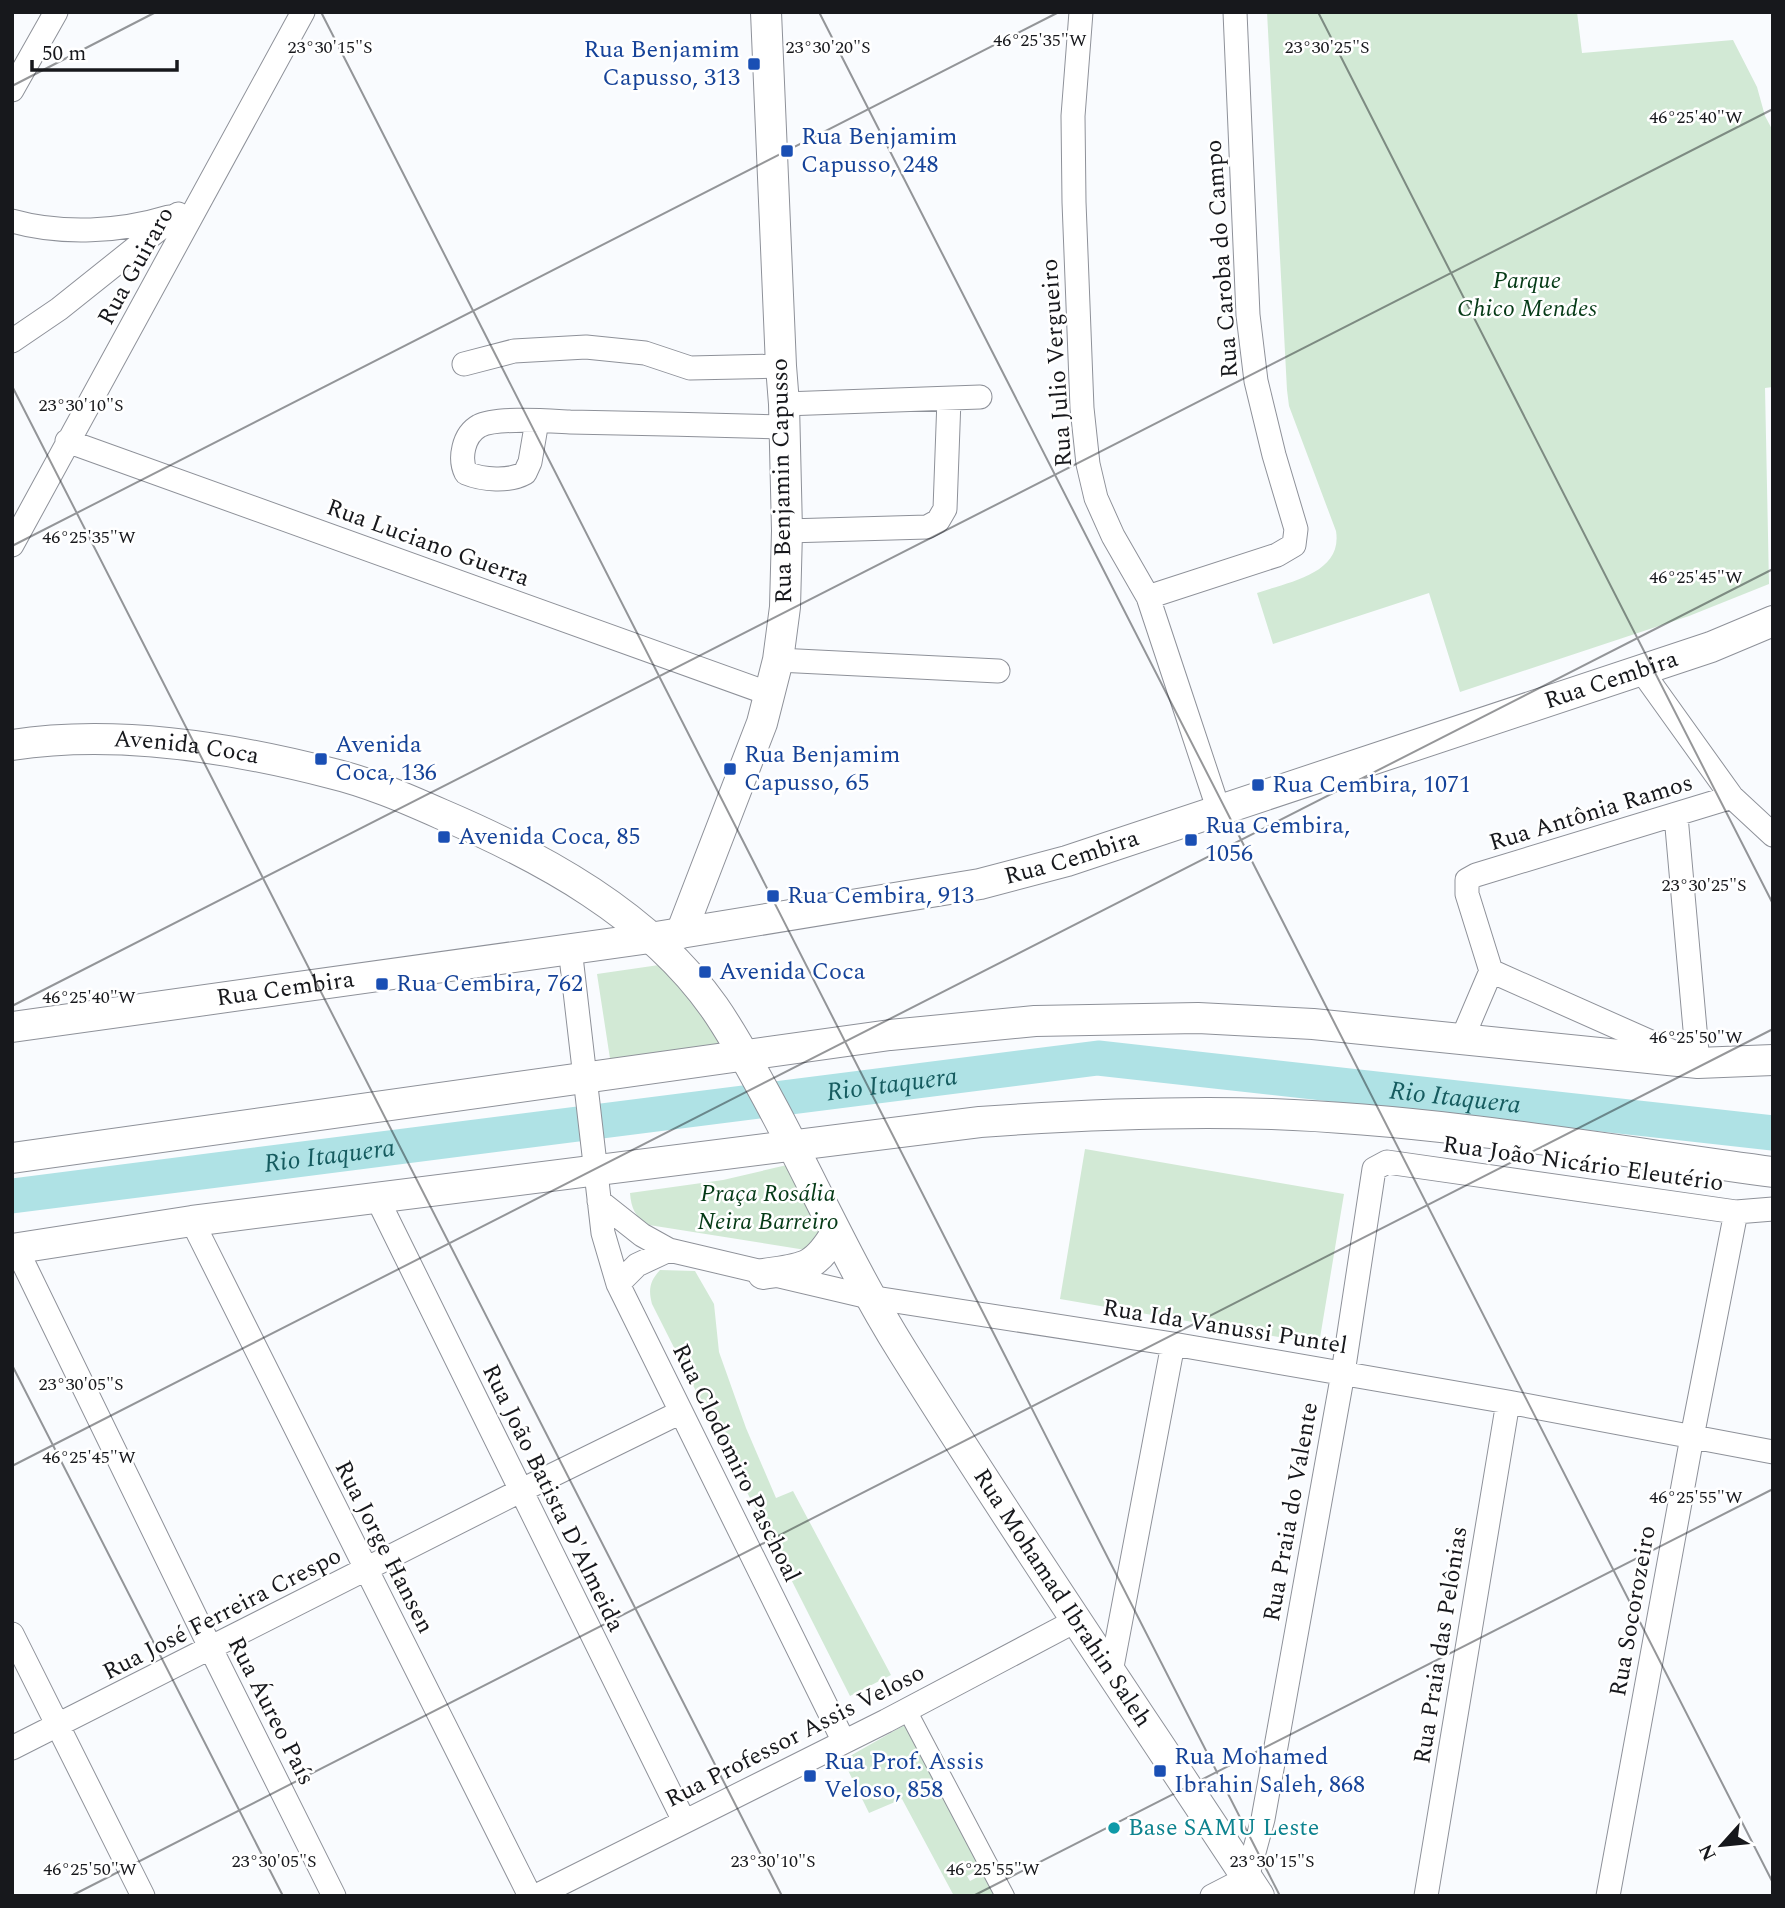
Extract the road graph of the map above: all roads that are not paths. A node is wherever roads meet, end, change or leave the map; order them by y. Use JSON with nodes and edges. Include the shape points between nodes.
{"nodes":[{"id":1,"x":56,"y":12,"type":"edge"},
{"id":2,"x":303,"y":12,"type":"edge"},
{"id":3,"x":766,"y":12,"type":"edge"},
{"id":4,"x":1082,"y":12,"type":"edge"},
{"id":5,"x":1235,"y":12,"type":"edge"},
{"id":6,"x":12,"y":90,"type":"edge"},
{"id":7,"x":188,"y":211,"type":"junction"},
{"id":8,"x":12,"y":221,"type":"edge"},
{"id":9,"x":12,"y":341,"type":"edge"},
{"id":10,"x":464,"y":364,"type":"dead end"},
{"id":11,"x":780,"y":366,"type":"junction"},
{"id":12,"x":980,"y":397,"type":"dead end"},
{"id":13,"x":949,"y":399,"type":"junction"},
{"id":14,"x":784,"y":416,"type":"junction"},
{"id":15,"x":537,"y":421,"type":"dead end"},
{"id":16,"x":67,"y":441,"type":"junction"},
{"id":17,"x":787,"y":531,"type":"junction"},
{"id":18,"x":12,"y":545,"type":"edge"},
{"id":19,"x":1148,"y":597,"type":"junction"},
{"id":20,"x":1773,"y":621,"type":"edge"},
{"id":21,"x":778,"y":660,"type":"junction"},
{"id":22,"x":1641,"y":670,"type":"junction"},
{"id":23,"x":998,"y":671,"type":"dead end"},
{"id":24,"x":770,"y":694,"type":"junction"},
{"id":25,"x":12,"y":745,"type":"edge"},
{"id":26,"x":1732,"y":797,"type":"junction"},
{"id":27,"x":1219,"y":811,"type":"junction"},
{"id":28,"x":1676,"y":816,"type":"junction"},
{"id":29,"x":1773,"y":835,"type":"edge"},
{"id":30,"x":681,"y":933,"type":"junction"},
{"id":31,"x":650,"y":938,"type":"junction"},
{"id":32,"x":570,"y":948,"type":"junction"},
{"id":33,"x":1491,"y":971,"type":"junction"},
{"id":34,"x":12,"y":1027,"type":"edge"},
{"id":35,"x":1462,"y":1040,"type":"junction"},
{"id":36,"x":1773,"y":1060,"type":"edge"},
{"id":37,"x":1698,"y":1063,"type":"junction"},
{"id":38,"x":750,"y":1065,"type":"junction"},
{"id":39,"x":587,"y":1086,"type":"junction"},
{"id":40,"x":790,"y":1142,"type":"junction"},
{"id":41,"x":12,"y":1158,"type":"edge"},
{"id":42,"x":595,"y":1160,"type":"junction"},
{"id":43,"x":1387,"y":1162,"type":"joint"},
{"id":44,"x":1773,"y":1172,"type":"edge"},
{"id":45,"x":377,"y":1198,"type":"junction"},
{"id":46,"x":599,"y":1201,"type":"junction"},
{"id":47,"x":1773,"y":1209,"type":"edge"},
{"id":48,"x":1736,"y":1212,"type":"junction"},
{"id":49,"x":192,"y":1221,"type":"junction"},
{"id":50,"x":836,"y":1233,"type":"junction"},
{"id":51,"x":669,"y":1250,"type":"junction"},
{"id":52,"x":16,"y":1257,"type":"edge"},
{"id":53,"x":763,"y":1273,"type":"junction"},
{"id":54,"x":618,"y":1284,"type":"junction"},
{"id":55,"x":869,"y":1297,"type":"junction"},
{"id":56,"x":1173,"y":1344,"type":"junction"},
{"id":57,"x":1343,"y":1373,"type":"junction"},
{"id":58,"x":1508,"y":1402,"type":"junction"},
{"id":59,"x":681,"y":1412,"type":"junction"},
{"id":60,"x":1692,"y":1437,"type":"junction"},
{"id":61,"x":1773,"y":1452,"type":"edge"},
{"id":62,"x":520,"y":1491,"type":"junction"},
{"id":63,"x":367,"y":1570,"type":"junction"},
{"id":64,"x":1077,"y":1620,"type":"junction"},
{"id":65,"x":12,"y":1634,"type":"edge"},
{"id":66,"x":211,"y":1649,"type":"junction"},
{"id":67,"x":1111,"y":1672,"type":"junction"},
{"id":68,"x":907,"y":1710,"type":"junction"},
{"id":69,"x":58,"y":1726,"type":"junction"},
{"id":70,"x":844,"y":1742,"type":"junction"},
{"id":71,"x":12,"y":1748,"type":"edge"},
{"id":72,"x":684,"y":1821,"type":"junction"},
{"id":73,"x":1253,"y":1887,"type":"edge"},
{"id":74,"x":143,"y":1896,"type":"edge"},
{"id":75,"x":334,"y":1896,"type":"edge"},
{"id":76,"x":530,"y":1896,"type":"edge"},
{"id":77,"x":536,"y":1896,"type":"edge"},
{"id":78,"x":1005,"y":1896,"type":"edge"},
{"id":79,"x":1212,"y":1896,"type":"edge"},
{"id":80,"x":1426,"y":1896,"type":"edge"},
{"id":81,"x":1608,"y":1896,"type":"edge"}],
"edges":[{"from":1,"to":6,"type":"street"},
{"from":2,"to":7,"type":"street","name":"Rua Guiraro"},
{"from":3,"to":11,"type":"street","name":"Rua Benjamin Capusso"},
{"from":4,"to":19,"type":"street","name":"Rua Julio Vergueiro","via":[[1073,117],[1074,202],[1088,464],[1096,498],[1113,536]]},
{"from":5,"to":19,"type":"street","name":"Rua Caroba do Campo","via":[[1248,316],[1256,381],[1297,538],[1277,555]]},
{"from":7,"to":8,"type":"street","via":[[116,229],[74,230]]},
{"from":7,"to":9,"type":"street"},
{"from":7,"to":16,"type":"street","name":"Rua Guiraro"},
{"from":10,"to":11,"type":"street","via":[[514,351],[586,347],[645,352],[690,368]]},
{"from":11,"to":14,"type":"street","name":"Rua Benjamin Capusso"},
{"from":12,"to":13,"type":"street"},
{"from":13,"to":14,"type":"street"},
{"from":13,"to":17,"type":"street","via":[[945,509],[938,521],[927,527]]},
{"from":14,"to":15,"type":"street"},
{"from":14,"to":17,"type":"street","name":"Rua Benjamin Capusso"},
{"from":16,"to":18,"type":"street","name":"Rua Guiraro"},
{"from":16,"to":24,"type":"street","name":"Rua Luciano Guerra"},
{"from":17,"to":21,"type":"street","name":"Rua Benjamin Capusso"},
{"from":19,"to":27,"type":"street","name":"Rua Julio Vergueiro"},
{"from":20,"to":22,"type":"street","name":"Rua Cembira"},
{"from":21,"to":23,"type":"street"},
{"from":21,"to":24,"type":"street","name":"Rua Benjamin Capusso"},
{"from":22,"to":26,"type":"street"},
{"from":22,"to":27,"type":"street","name":"Rua Cembira"},
{"from":24,"to":30,"type":"street","name":"Rua Benjamin Capusso"},
{"from":25,"to":31,"type":"street","name":"Avenida Coca","via":[[92,740],[158,743],[333,774],[406,798],[476,829],[555,870]]},
{"from":26,"to":28,"type":"street","name":"Rua Antônia Ramos"},
{"from":26,"to":29,"type":"street"},
{"from":27,"to":30,"type":"street","name":"Rua Cembira","via":[[980,884]]},
{"from":28,"to":33,"type":"street","name":"Rua Antônia Ramos","via":[[1467,880],[1467,894]]},
{"from":28,"to":37,"type":"street"},
{"from":30,"to":31,"type":"street","name":"Rua Cembira"},
{"from":31,"to":32,"type":"street","name":"Rua Cembira"},
{"from":31,"to":38,"type":"street","name":"Avenida Coca","via":[[693,979]]},
{"from":32,"to":34,"type":"street","name":"Rua Cembira"},
{"from":32,"to":39,"type":"street"},
{"from":33,"to":35,"type":"street"},
{"from":33,"to":37,"type":"street"},
{"from":35,"to":37,"type":"street"},
{"from":35,"to":38,"type":"street","via":[[1313,1024],[1111,1018],[890,1035]]},
{"from":36,"to":37,"type":"street"},
{"from":38,"to":39,"type":"street"},
{"from":38,"to":40,"type":"street","name":"Avenida Coca"},
{"from":39,"to":41,"type":"street"},
{"from":39,"to":42,"type":"street"},
{"from":40,"to":42,"type":"street"},
{"from":40,"to":44,"type":"street","via":[[1095,1114],[1274,1114],[1461,1131]]},
{"from":40,"to":50,"type":"street","name":"Avenida Coca"},
{"from":42,"to":45,"type":"street"},
{"from":42,"to":46,"type":"street"},
{"from":43,"to":48,"type":"street","name":"Rua João Nicário Eleutério"},
{"from":43,"to":57,"type":"street","name":"Rua Praia do Valente","via":[[1374,1169]]},
{"from":45,"to":49,"type":"street"},
{"from":45,"to":62,"type":"street","name":"Rua João Batista D'Almeida"},
{"from":46,"to":51,"type":"street","name":"Rua Ida Vanussi Puntel"},
{"from":46,"to":54,"type":"street","name":"Rua Clodomiro Paschoal","via":[[607,1253]]},
{"from":47,"to":48,"type":"street","name":"Rua João Nicário Eleutério"},
{"from":48,"to":60,"type":"street","name":"Rua Socorozeiro"},
{"from":49,"to":52,"type":"street"},
{"from":49,"to":63,"type":"street","name":"Rua Jorge Hansen"},
{"from":50,"to":53,"type":"street","via":[[810,1265]]},
{"from":50,"to":55,"type":"street","name":"Avenida Coca"},
{"from":51,"to":53,"type":"street","name":"Rua Ida Vanussi Puntel"},
{"from":51,"to":54,"type":"street","via":[[637,1265]]},
{"from":52,"to":66,"type":"street","name":"Rua Áureo País"},
{"from":53,"to":55,"type":"street","name":"Rua Ida Vanussi Puntel"},
{"from":54,"to":59,"type":"street","name":"Rua Clodomiro Paschoal"},
{"from":55,"to":56,"type":"street","name":"Rua Ida Vanussi Puntel"},
{"from":55,"to":64,"type":"street","name":"Rua Mohamad Ibrahin Saleh"},
{"from":56,"to":57,"type":"street","name":"Rua Ida Vanussi Puntel"},
{"from":56,"to":67,"type":"street"},
{"from":57,"to":58,"type":"street","name":"Rua Ida Vanussi Puntel"},
{"from":57,"to":73,"type":"street","name":"Rua Praia do Valente"},
{"from":58,"to":60,"type":"street","name":"Rua Ida Vanussi Puntel"},
{"from":58,"to":80,"type":"street","name":"Rua Praia das Pelônias"},
{"from":59,"to":62,"type":"street","name":"Rua José Ferreira Crespo"},
{"from":59,"to":70,"type":"street","name":"Rua Clodomiro Paschoal"},
{"from":60,"to":61,"type":"street","name":"Rua Ida Vanussi Puntel"},
{"from":60,"to":81,"type":"street","name":"Rua Socorozeiro"},
{"from":62,"to":63,"type":"street","name":"Rua José Ferreira Crespo"},
{"from":62,"to":72,"type":"street","name":"Rua João Batista D'Almeida"},
{"from":63,"to":66,"type":"street","name":"Rua José Ferreira Crespo"},
{"from":63,"to":76,"type":"street","name":"Rua Jorge Hansen"},
{"from":64,"to":67,"type":"street","name":"Rua Mohamad Ibrahin Saleh"},
{"from":64,"to":68,"type":"street","name":"Rua Professor Assis Veloso"},
{"from":65,"to":69,"type":"street"},
{"from":66,"to":69,"type":"street","name":"Rua José Ferreira Crespo"},
{"from":66,"to":75,"type":"street","name":"Rua Áureo País"},
{"from":67,"to":73,"type":"street","name":"Rua Mohamad Ibrahin Saleh"},
{"from":68,"to":70,"type":"street","name":"Rua Professor Assis Veloso"},
{"from":68,"to":78,"type":"street"},
{"from":69,"to":71,"type":"street","name":"Rua José Ferreira Crespo"},
{"from":69,"to":74,"type":"street"},
{"from":70,"to":72,"type":"street","name":"Rua Professor Assis Veloso"},
{"from":72,"to":77,"type":"street","name":"Rua Professor Assis Veloso"},
{"from":73,"to":79,"type":"street"}]}
